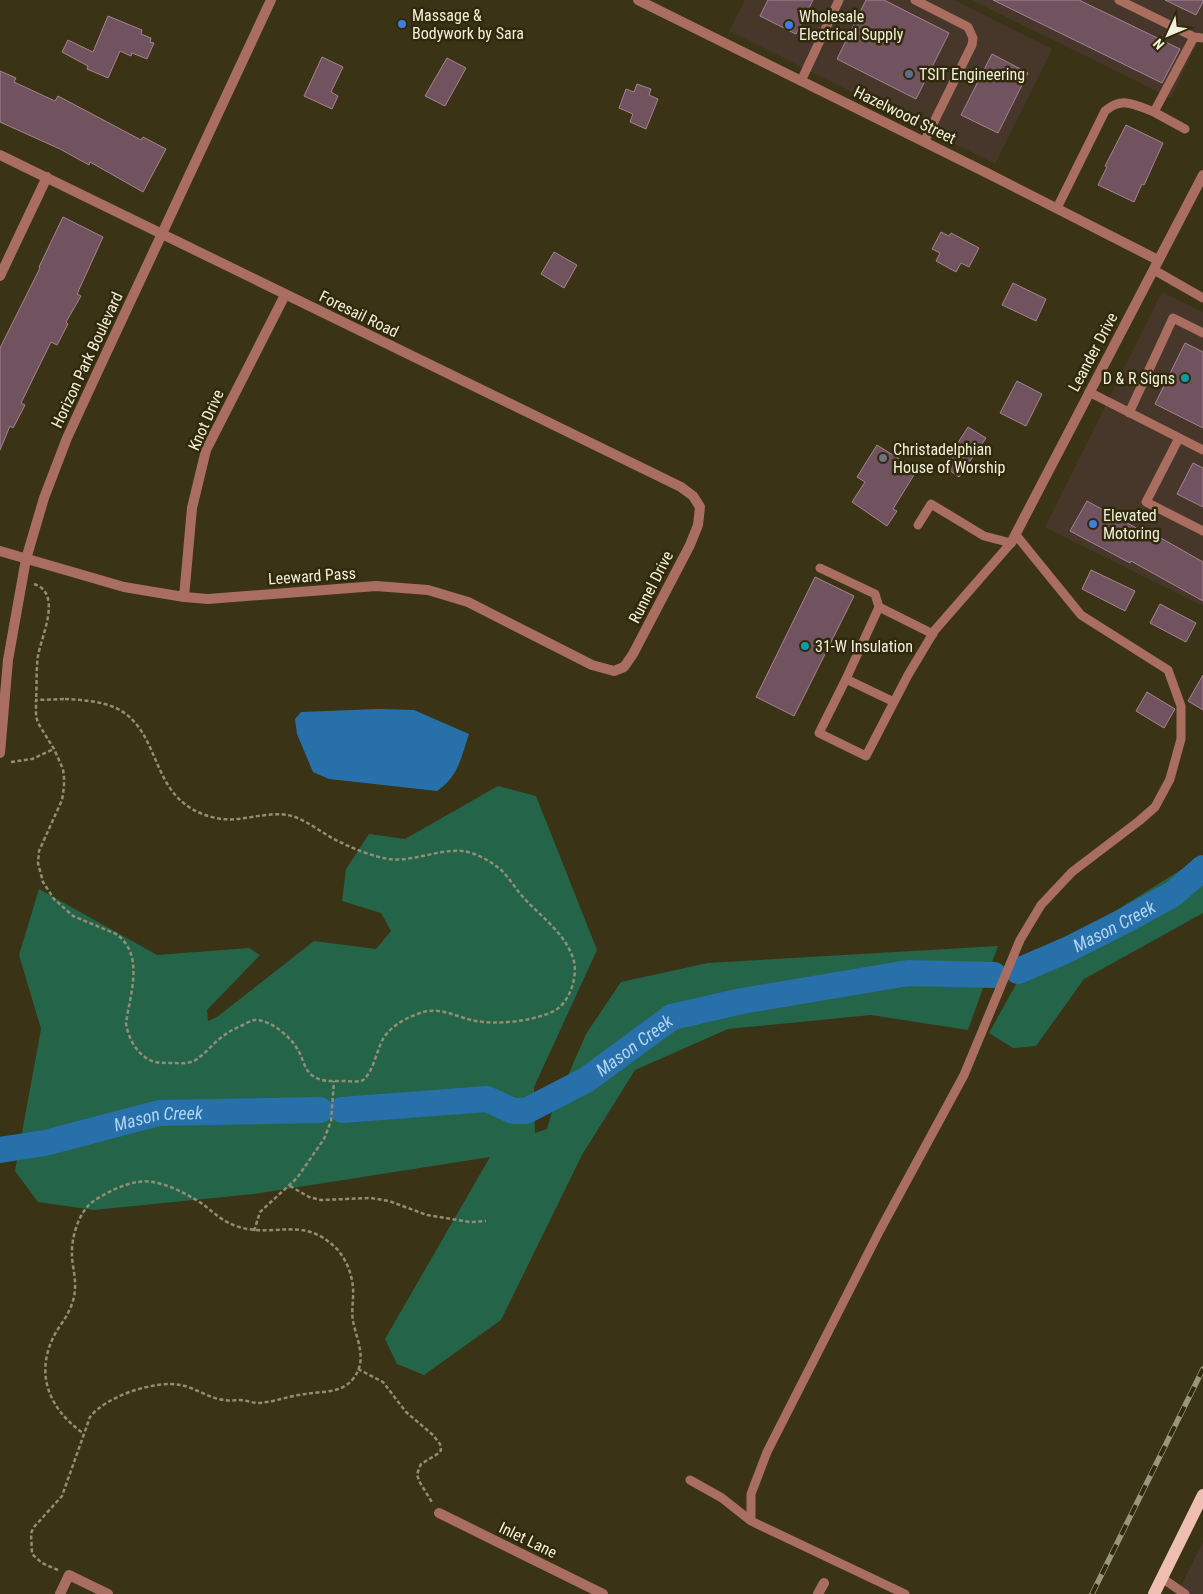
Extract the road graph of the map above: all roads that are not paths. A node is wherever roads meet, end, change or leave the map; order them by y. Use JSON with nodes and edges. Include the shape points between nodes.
{"nodes":[{"id":1,"x":271,"y":0,"type":"edge"},
{"id":2,"x":638,"y":0,"type":"edge"},
{"id":3,"x":839,"y":0,"type":"edge"},
{"id":4,"x":915,"y":0,"type":"edge"},
{"id":5,"x":1120,"y":0,"type":"edge"},
{"id":6,"x":1199,"y":38,"type":"edge"},
{"id":7,"x":801,"y":81,"type":"junction"},
{"id":8,"x":1154,"y":112,"type":"junction"},
{"id":9,"x":1185,"y":129,"type":"dead end"},
{"id":10,"x":924,"y":142,"type":"junction"},
{"id":11,"x":0,"y":155,"type":"edge"},
{"id":12,"x":47,"y":177,"type":"junction"},
{"id":13,"x":1202,"y":179,"type":"edge"},
{"id":14,"x":1057,"y":208,"type":"junction"},
{"id":15,"x":162,"y":233,"type":"junction"},
{"id":16,"x":1156,"y":265,"type":"junction"},
{"id":17,"x":0,"y":276,"type":"edge"},
{"id":18,"x":285,"y":295,"type":"junction"},
{"id":19,"x":1203,"y":298,"type":"edge"},
{"id":20,"x":1203,"y":333,"type":"edge"},
{"id":21,"x":1089,"y":392,"type":"junction"},
{"id":22,"x":1129,"y":413,"type":"junction"},
{"id":23,"x":1179,"y":438,"type":"junction"},
{"id":24,"x":1203,"y":450,"type":"edge"},
{"id":25,"x":700,"y":507,"type":"joint"},
{"id":26,"x":918,"y":524,"type":"dead end"},
{"id":27,"x":1203,"y":531,"type":"edge"},
{"id":28,"x":1013,"y":539,"type":"junction"},
{"id":29,"x":0,"y":551,"type":"edge"},
{"id":30,"x":26,"y":559,"type":"junction"},
{"id":31,"x":820,"y":568,"type":"dead end"},
{"id":32,"x":184,"y":597,"type":"junction"},
{"id":33,"x":879,"y":607,"type":"junction"},
{"id":34,"x":933,"y":634,"type":"junction"},
{"id":35,"x":614,"y":672,"type":"joint"},
{"id":36,"x":846,"y":679,"type":"junction"},
{"id":37,"x":894,"y":702,"type":"junction"},
{"id":38,"x":0,"y":739,"type":"edge"},
{"id":39,"x":0,"y":753,"type":"edge"},
{"id":40,"x":690,"y":1480,"type":"dead end"},
{"id":41,"x":1203,"y":1495,"type":"edge"},
{"id":42,"x":439,"y":1513,"type":"road end"},
{"id":43,"x":751,"y":1521,"type":"junction"},
{"id":44,"x":1162,"y":1578,"type":"junction"},
{"id":45,"x":824,"y":1583,"type":"dead end"},
{"id":46,"x":60,"y":1594,"type":"edge"},
{"id":47,"x":108,"y":1594,"type":"edge"},
{"id":48,"x":603,"y":1594,"type":"edge"},
{"id":49,"x":818,"y":1594,"type":"edge"},
{"id":50,"x":905,"y":1594,"type":"edge"},
{"id":51,"x":1154,"y":1594,"type":"edge"},
{"id":52,"x":1185,"y":1594,"type":"edge"}],
"edges":[{"from":1,"to":15,"type":"street","name":"Horizon Park Boulevard"},
{"from":2,"to":7,"type":"street","name":"Hazelwood Street"},
{"from":3,"to":7,"type":"lane"},
{"from":4,"to":10,"type":"lane","via":[[968,27],[973,38]]},
{"from":5,"to":6,"type":"lane"},
{"from":6,"to":8,"type":"lane"},
{"from":7,"to":10,"type":"street","name":"Hazelwood Street"},
{"from":8,"to":9,"type":"lane"},
{"from":8,"to":14,"type":"lane","via":[[1128,102],[1105,110]]},
{"from":10,"to":14,"type":"street","name":"Hazelwood Street"},
{"from":11,"to":12,"type":"street","name":"Foresail Road"},
{"from":12,"to":15,"type":"street","name":"Foresail Road"},
{"from":12,"to":17,"type":"street"},
{"from":13,"to":16,"type":"street","name":"Leander Drive"},
{"from":14,"to":16,"type":"street","name":"Hazelwood Street"},
{"from":15,"to":18,"type":"street","name":"Foresail Road"},
{"from":15,"to":30,"type":"street","name":"Horizon Park Boulevard","via":[[67,438],[44,498]]},
{"from":16,"to":19,"type":"lane"},
{"from":16,"to":21,"type":"street","name":"Leander Drive"},
{"from":18,"to":25,"type":"street","name":"Foresail Road","via":[[681,487],[693,496]]},
{"from":18,"to":32,"type":"street","name":"Knot Drive","via":[[206,450],[192,508]]},
{"from":20,"to":22,"type":"lane","via":[[1173,318]]},
{"from":21,"to":22,"type":"lane"},
{"from":21,"to":28,"type":"street","name":"Leander Drive"},
{"from":22,"to":23,"type":"lane"},
{"from":23,"to":24,"type":"lane"},
{"from":23,"to":27,"type":"lane","via":[[1146,502]]},
{"from":25,"to":35,"type":"street","name":"Runnel Drive","via":[[698,525],[690,545],[634,654],[624,667]]},
{"from":26,"to":28,"type":"lane","via":[[931,504],[984,536]]},
{"from":28,"to":34,"type":"lane"},
{"from":28,"to":43,"type":"lane","via":[[1081,615],[1168,670],[1181,706],[1181,739],[1170,779],[1155,806],[1072,872],[1041,905],[1020,940],[964,1075],[880,1230],[767,1452],[751,1494]]},
{"from":29,"to":30,"type":"street","name":"Leeward Pass"},
{"from":30,"to":32,"type":"street","name":"Leeward Pass","via":[[124,587]]},
{"from":30,"to":38,"type":"street","name":"Horizon Park Boulevard","via":[[8,660]]},
{"from":31,"to":33,"type":"lane","via":[[875,594]]},
{"from":32,"to":35,"type":"street","name":"Leeward Pass","via":[[208,599],[376,586],[428,590],[468,602],[592,665]]},
{"from":33,"to":34,"type":"lane"},
{"from":33,"to":36,"type":"lane"},
{"from":34,"to":37,"type":"lane"},
{"from":36,"to":37,"type":"lane"},
{"from":36,"to":37,"type":"lane","via":[[819,733],[866,756]]},
{"from":38,"to":39,"type":"street","name":"Horizon Park Boulevard"},
{"from":40,"to":43,"type":"lane","via":[[722,1498]]},
{"from":41,"to":44,"type":"main road"},
{"from":42,"to":48,"type":"street","name":"Inlet Lane"},
{"from":43,"to":50,"type":"lane"},
{"from":44,"to":51,"type":"main road"},
{"from":44,"to":52,"type":"lane"},
{"from":45,"to":49,"type":"street"},
{"from":46,"to":47,"type":"street","via":[[69,1575]]}]}
